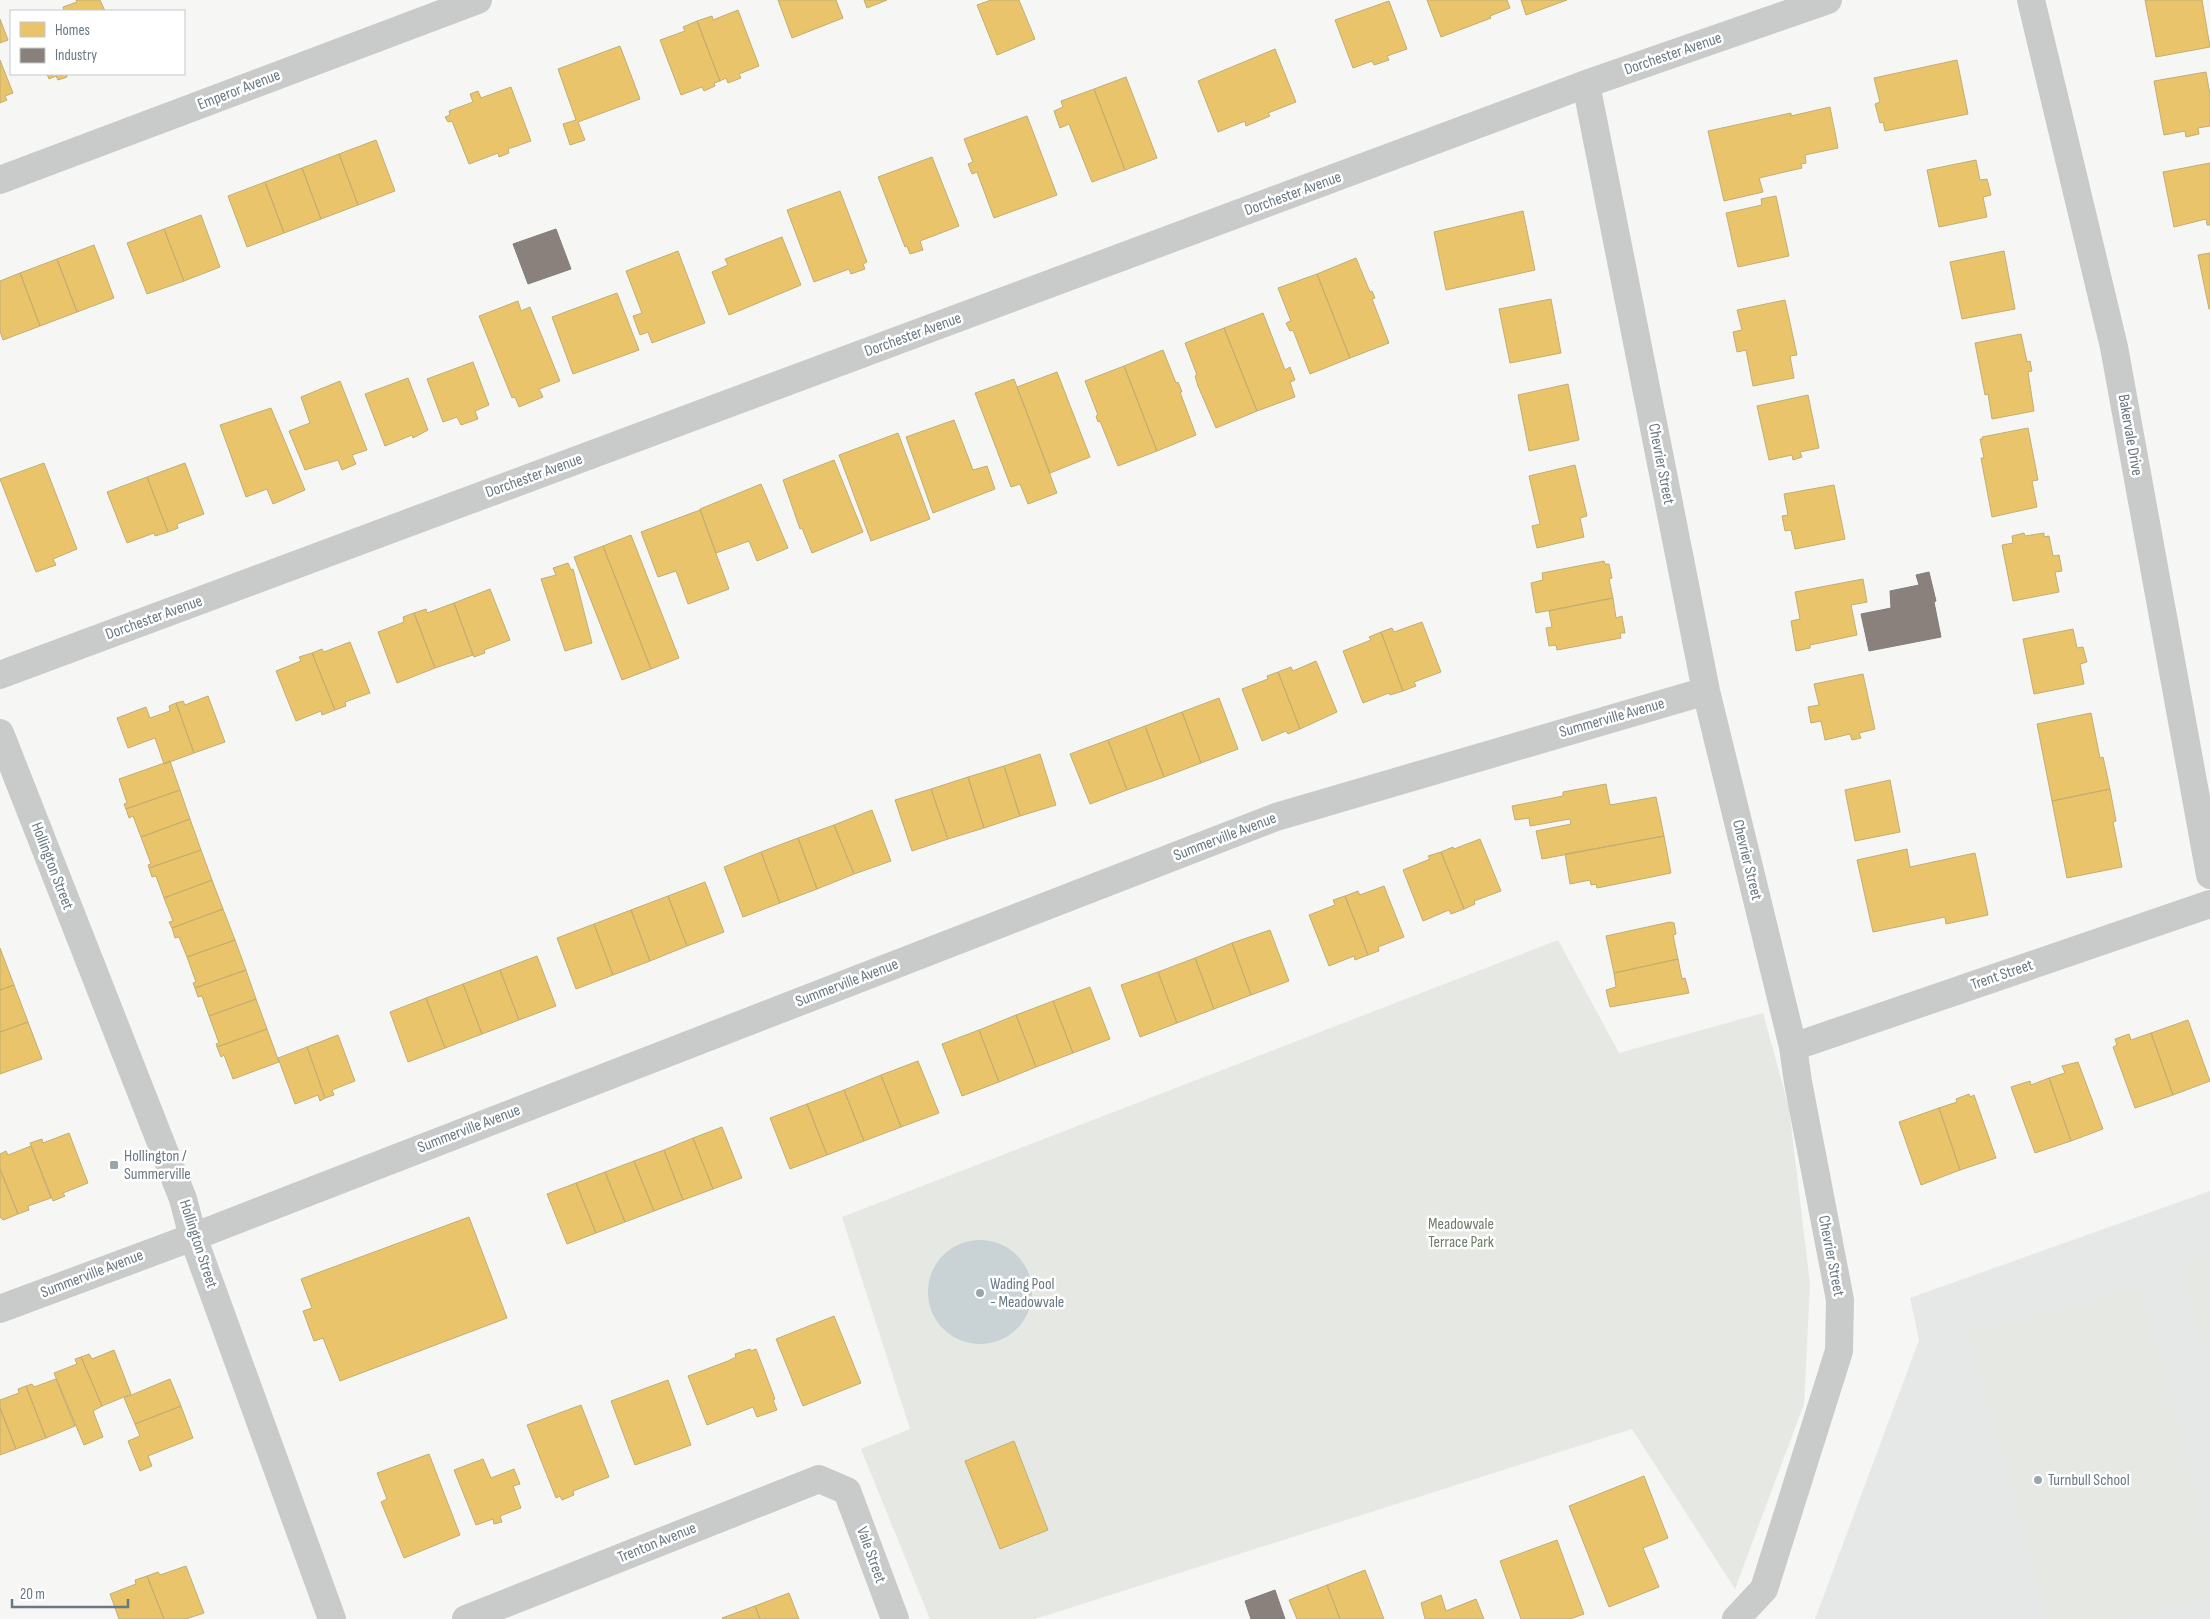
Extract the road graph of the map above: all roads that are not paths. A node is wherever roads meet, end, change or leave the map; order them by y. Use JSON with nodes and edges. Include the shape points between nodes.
{"nodes":[{"id":1,"x":478,"y":0,"type":"edge"},
{"id":2,"x":1828,"y":0,"type":"edge"},
{"id":3,"x":2031,"y":0,"type":"edge"},
{"id":4,"x":1586,"y":84,"type":"junction"},
{"id":5,"x":0,"y":180,"type":"edge"},
{"id":6,"x":0,"y":675,"type":"edge"},
{"id":7,"x":1706,"y":691,"type":"junction"},
{"id":8,"x":0,"y":733,"type":"edge"},
{"id":9,"x":2210,"y":875,"type":"edge"},
{"id":10,"x":2210,"y":904,"type":"edge"},
{"id":11,"x":1793,"y":1047,"type":"junction"},
{"id":12,"x":193,"y":1236,"type":"junction"},
{"id":13,"x":0,"y":1309,"type":"edge"},
{"id":14,"x":847,"y":1491,"type":"joint"},
{"id":15,"x":332,"y":1619,"type":"edge"},
{"id":16,"x":466,"y":1619,"type":"edge"},
{"id":17,"x":895,"y":1619,"type":"edge"},
{"id":18,"x":1736,"y":1619,"type":"edge"}],
"edges":[{"from":1,"to":5,"type":"street","name":"Emperor Avenue"},
{"from":2,"to":4,"type":"street","name":"Dorchester Avenue"},
{"from":3,"to":9,"type":"street","name":"Bakervale Drive","via":[[2114,347]]},
{"from":4,"to":6,"type":"street","name":"Dorchester Avenue"},
{"from":4,"to":7,"type":"street","name":"Chevrier Street"},
{"from":7,"to":11,"type":"street","name":"Chevrier Street"},
{"from":7,"to":12,"type":"street","name":"Summerville Avenue","via":[[1276,817]]},
{"from":8,"to":12,"type":"street","name":"Hollington Street","via":[[183,1199]]},
{"from":10,"to":11,"type":"street","name":"Trent Street"},
{"from":11,"to":18,"type":"street","name":"Chevrier Street","via":[[1840,1300],[1839,1351],[1764,1589]]},
{"from":12,"to":13,"type":"street","name":"Summerville Avenue"},
{"from":12,"to":15,"type":"street","name":"Hollington Street"},
{"from":14,"to":16,"type":"street","name":"Trenton Avenue","via":[[819,1479]]},
{"from":14,"to":17,"type":"street","name":"Vale Street"}]}
